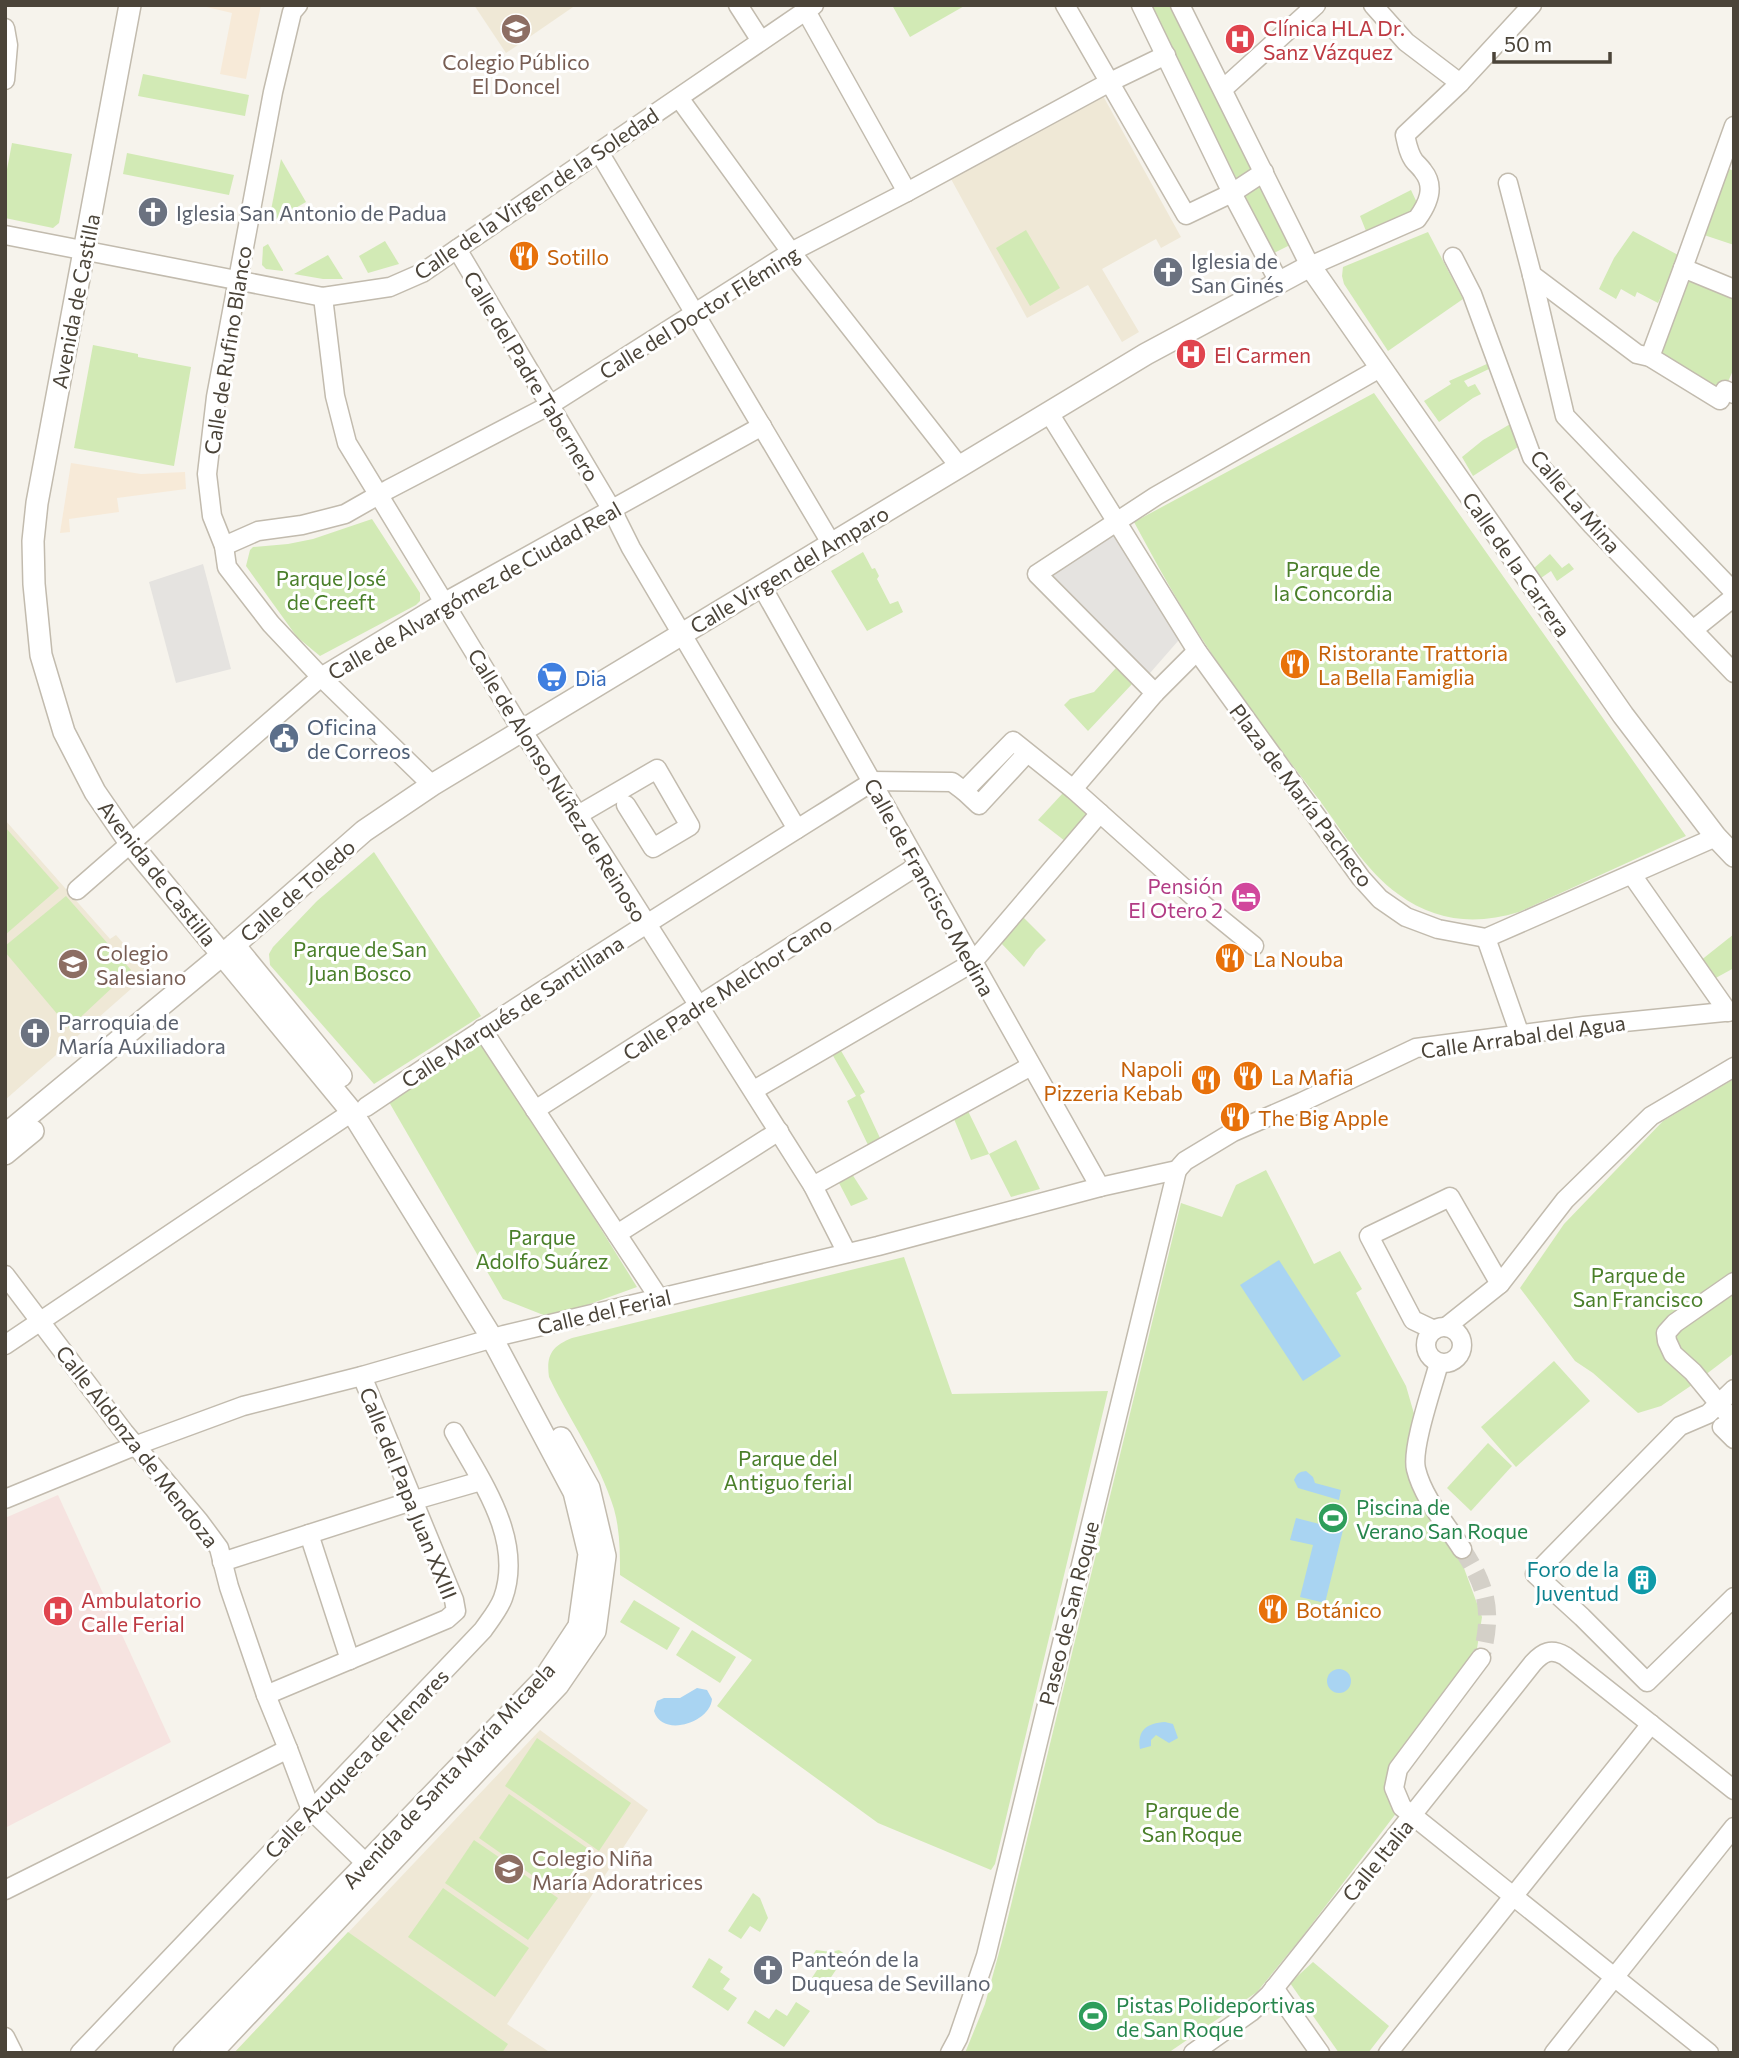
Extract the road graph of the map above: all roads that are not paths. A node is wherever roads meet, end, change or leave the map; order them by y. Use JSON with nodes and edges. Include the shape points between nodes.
{"nodes":[{"id":1,"x":130,"y":5,"type":"edge"},
{"id":2,"x":298,"y":5,"type":"edge"},
{"id":3,"x":738,"y":5,"type":"edge"},
{"id":4,"x":1065,"y":5,"type":"edge"},
{"id":5,"x":1141,"y":5,"type":"edge"},
{"id":6,"x":1180,"y":5,"type":"edge"},
{"id":7,"x":1316,"y":5,"type":"edge"},
{"id":8,"x":1376,"y":6,"type":"edge"},
{"id":9,"x":810,"y":8,"type":"edge"},
{"id":10,"x":1523,"y":8,"type":"edge"},
{"id":11,"x":5,"y":28,"type":"edge"},
{"id":12,"x":761,"y":41,"type":"junction"},
{"id":13,"x":1166,"y":55,"type":"junction"},
{"id":14,"x":5,"y":80,"type":"edge"},
{"id":15,"x":1108,"y":83,"type":"junction"},
{"id":16,"x":1460,"y":83,"type":"junction"},
{"id":17,"x":1223,"y":89,"type":"junction"},
{"id":18,"x":679,"y":98,"type":"junction"},
{"id":19,"x":1734,"y":126,"type":"edge"},
{"id":20,"x":599,"y":152,"type":"junction"},
{"id":21,"x":1264,"y":172,"type":"junction"},
{"id":22,"x":1508,"y":183,"type":"dead end"},
{"id":23,"x":907,"y":192,"type":"junction"},
{"id":24,"x":1232,"y":193,"type":"junction"},
{"id":25,"x":5,"y":235,"type":"edge"},
{"id":26,"x":457,"y":249,"type":"junction"},
{"id":27,"x":83,"y":250,"type":"junction"},
{"id":28,"x":791,"y":252,"type":"junction"},
{"id":29,"x":1453,"y":257,"type":"dead end"},
{"id":30,"x":1310,"y":266,"type":"junction"},
{"id":31,"x":1683,"y":268,"type":"junction"},
{"id":32,"x":1532,"y":275,"type":"junction"},
{"id":33,"x":236,"y":281,"type":"junction"},
{"id":34,"x":1279,"y":282,"type":"junction"},
{"id":35,"x":1734,"y":289,"type":"edge"},
{"id":36,"x":323,"y":297,"type":"junction"},
{"id":37,"x":694,"y":314,"type":"junction"},
{"id":38,"x":1650,"y":358,"type":"junction"},
{"id":39,"x":1380,"y":368,"type":"junction"},
{"id":40,"x":1730,"y":392,"type":"edge"},
{"id":41,"x":550,"y":405,"type":"junction"},
{"id":42,"x":1049,"y":413,"type":"junction"},
{"id":43,"x":762,"y":426,"type":"junction"},
{"id":44,"x":959,"y":466,"type":"junction"},
{"id":45,"x":377,"y":495,"type":"junction"},
{"id":46,"x":612,"y":510,"type":"junction"},
{"id":47,"x":1116,"y":524,"type":"junction"},
{"id":48,"x":831,"y":543,"type":"junction"},
{"id":49,"x":224,"y":546,"type":"junction"},
{"id":50,"x":761,"y":585,"type":"junction"},
{"id":51,"x":1734,"y":592,"type":"edge"},
{"id":52,"x":1734,"y":597,"type":"edge"},
{"id":53,"x":443,"y":603,"type":"junction"},
{"id":54,"x":1693,"y":631,"type":"junction"},
{"id":55,"x":682,"y":634,"type":"junction"},
{"id":56,"x":1197,"y":652,"type":"junction"},
{"id":57,"x":1734,"y":673,"type":"edge"},
{"id":58,"x":321,"y":677,"type":"junction"},
{"id":59,"x":1155,"y":693,"type":"junction"},
{"id":60,"x":521,"y":730,"type":"junction"},
{"id":61,"x":871,"y":781,"type":"junction"},
{"id":62,"x":432,"y":785,"type":"junction"},
{"id":63,"x":1073,"y":789,"type":"junction"},
{"id":64,"x":626,"y":805,"type":"dead end"},
{"id":65,"x":1100,"y":813,"type":"junction"},
{"id":66,"x":578,"y":814,"type":"junction"},
{"id":67,"x":797,"y":829,"type":"junction"},
{"id":68,"x":1716,"y":837,"type":"junction"},
{"id":69,"x":130,"y":843,"type":"junction"},
{"id":70,"x":1734,"y":856,"type":"edge"},
{"id":71,"x":917,"y":866,"type":"junction"},
{"id":72,"x":1632,"y":875,"type":"junction"},
{"id":73,"x":77,"y":890,"type":"dead end"},
{"id":74,"x":645,"y":924,"type":"junction"},
{"id":75,"x":1486,"y":938,"type":"junction"},
{"id":76,"x":1254,"y":946,"type":"dead end"},
{"id":77,"x":228,"y":954,"type":"junction"},
{"id":78,"x":972,"y":962,"type":"junction"},
{"id":79,"x":699,"y":1007,"type":"junction"},
{"id":80,"x":1731,"y":1012,"type":"edge"},
{"id":81,"x":482,"y":1029,"type":"junction"},
{"id":82,"x":1520,"y":1035,"type":"junction"},
{"id":83,"x":1031,"y":1066,"type":"junction"},
{"id":84,"x":1734,"y":1067,"type":"edge"},
{"id":85,"x":754,"y":1090,"type":"junction"},
{"id":86,"x":359,"y":1110,"type":"junction"},
{"id":87,"x":536,"y":1110,"type":"junction"},
{"id":88,"x":779,"y":1131,"type":"junction"},
{"id":89,"x":5,"y":1135,"type":"edge"},
{"id":90,"x":1207,"y":1148,"type":"joint"},
{"id":91,"x":5,"y":1154,"type":"edge"},
{"id":92,"x":1177,"y":1170,"type":"junction"},
{"id":93,"x":813,"y":1186,"type":"junction"},
{"id":94,"x":1100,"y":1187,"type":"junction"},
{"id":95,"x":617,"y":1234,"type":"junction"},
{"id":96,"x":848,"y":1253,"type":"junction"},
{"id":97,"x":5,"y":1275,"type":"edge"},
{"id":98,"x":1734,"y":1282,"type":"edge"},
{"id":99,"x":1500,"y":1284,"type":"junction"},
{"id":100,"x":659,"y":1298,"type":"junction"},
{"id":101,"x":42,"y":1321,"type":"junction"},
{"id":102,"x":1440,"y":1329,"type":"junction"},
{"id":103,"x":498,"y":1337,"type":"junction"},
{"id":104,"x":5,"y":1345,"type":"edge"},
{"id":105,"x":1439,"y":1363,"type":"junction"},
{"id":106,"x":362,"y":1376,"type":"junction"},
{"id":107,"x":1734,"y":1389,"type":"edge"},
{"id":108,"x":1719,"y":1404,"type":"junction"},
{"id":109,"x":454,"y":1432,"type":"dead end"},
{"id":110,"x":1728,"y":1433,"type":"edge"},
{"id":111,"x":137,"y":1445,"type":"junction"},
{"id":112,"x":481,"y":1481,"type":"junction"},
{"id":113,"x":5,"y":1499,"type":"edge"},
{"id":114,"x":415,"y":1500,"type":"junction"},
{"id":115,"x":309,"y":1534,"type":"junction"},
{"id":116,"x":1462,"y":1549,"type":"tunnel mouth"},
{"id":117,"x":222,"y":1562,"type":"junction"},
{"id":118,"x":1734,"y":1597,"type":"edge"},
{"id":119,"x":1481,"y":1658,"type":"tunnel mouth"},
{"id":120,"x":350,"y":1660,"type":"junction"},
{"id":121,"x":266,"y":1695,"type":"junction"},
{"id":122,"x":1651,"y":1724,"type":"junction"},
{"id":123,"x":288,"y":1749,"type":"junction"},
{"id":124,"x":1734,"y":1790,"type":"edge"},
{"id":125,"x":311,"y":1810,"type":"junction"},
{"id":126,"x":1412,"y":1816,"type":"junction"},
{"id":127,"x":1734,"y":1827,"type":"edge"},
{"id":128,"x":372,"y":1870,"type":"junction"},
{"id":129,"x":5,"y":1891,"type":"edge"},
{"id":130,"x":1513,"y":1897,"type":"junction"},
{"id":131,"x":1614,"y":1977,"type":"junction"},
{"id":132,"x":1274,"y":1988,"type":"junction"},
{"id":133,"x":5,"y":2038,"type":"edge"},
{"id":134,"x":13,"y":2053,"type":"edge"},
{"id":135,"x":80,"y":2053,"type":"edge"},
{"id":136,"x":184,"y":2053,"type":"edge"},
{"id":137,"x":211,"y":2053,"type":"edge"},
{"id":138,"x":950,"y":2053,"type":"edge"},
{"id":139,"x":1193,"y":2053,"type":"edge"},
{"id":140,"x":1320,"y":2053,"type":"edge"},
{"id":141,"x":1388,"y":2053,"type":"edge"},
{"id":142,"x":1554,"y":2053,"type":"edge"},
{"id":143,"x":1709,"y":2053,"type":"edge"}],
"edges":[{"from":1,"to":27,"type":"street","name":"Avenida de Castilla"},
{"from":2,"to":33,"type":"street","name":"Calle de Rufino Blanco","via":[[292,12],[273,92]]},
{"from":3,"to":12,"type":"street"},
{"from":4,"to":15,"type":"street"},
{"from":5,"to":13,"type":"street"},
{"from":6,"to":17,"type":"street"},
{"from":7,"to":17,"type":"street"},
{"from":8,"to":16,"type":"street","via":[[1406,43]]},
{"from":9,"to":12,"type":"street","name":"Calle de la Virgen de la Soledad"},
{"from":9,"to":23,"type":"street"},
{"from":10,"to":16,"type":"street"},
{"from":11,"to":14,"type":"street"},
{"from":12,"to":18,"type":"street","name":"Calle de la Virgen de la Soledad"},
{"from":13,"to":15,"type":"street","name":"Calle del Doctor Fléming"},
{"from":13,"to":24,"type":"street"},
{"from":15,"to":23,"type":"street","name":"Calle del Doctor Fléming"},
{"from":15,"to":24,"type":"street","via":[[1186,215]]},
{"from":16,"to":30,"type":"street","via":[[1405,135],[1414,161],[1429,181],[1427,203],[1417,219]]},
{"from":17,"to":21,"type":"street"},
{"from":18,"to":20,"type":"street","name":"Calle de la Virgen de la Soledad"},
{"from":18,"to":28,"type":"street"},
{"from":19,"to":31,"type":"street"},
{"from":20,"to":26,"type":"street","name":"Calle de la Virgen de la Soledad"},
{"from":20,"to":37,"type":"street"},
{"from":21,"to":24,"type":"street"},
{"from":21,"to":30,"type":"street"},
{"from":22,"to":32,"type":"street"},
{"from":23,"to":28,"type":"street","name":"Calle del Doctor Fléming"},
{"from":24,"to":34,"type":"street"},
{"from":25,"to":27,"type":"street","name":"Calle de la Virgen de la Soledad"},
{"from":26,"to":36,"type":"street","name":"Calle de la Virgen de la Soledad","via":[[422,273],[390,287]]},
{"from":26,"to":41,"type":"street","name":"Calle del Padre Tabernero"},
{"from":27,"to":33,"type":"street","name":"Calle de la Virgen de la Soledad"},
{"from":27,"to":69,"type":"street","name":"Avenida de Castilla","via":[[37,503],[34,584],[41,655],[64,732],[94,792]]},
{"from":28,"to":37,"type":"street","name":"Calle del Doctor Fléming"},
{"from":28,"to":44,"type":"street"},
{"from":29,"to":54,"type":"street","name":"Calle La Mina","via":[[1472,294],[1532,457]]},
{"from":30,"to":34,"type":"street","name":"Calle Virgen del Amparo"},
{"from":30,"to":39,"type":"street","name":"Calle de la Carrera"},
{"from":31,"to":35,"type":"street"},
{"from":31,"to":38,"type":"street"},
{"from":32,"to":38,"type":"street","via":[[1637,354]]},
{"from":32,"to":51,"type":"street","via":[[1564,416]]},
{"from":33,"to":36,"type":"street","name":"Calle de la Virgen de la Soledad"},
{"from":33,"to":49,"type":"street","name":"Calle de Rufino Blanco","via":[[207,474],[212,516]]},
{"from":34,"to":42,"type":"street","name":"Calle Virgen del Amparo"},
{"from":36,"to":45,"type":"street","name":"Calle de Alonso Núñez de Reinoso","via":[[335,396],[347,443]]},
{"from":37,"to":41,"type":"street","name":"Calle del Doctor Fléming"},
{"from":37,"to":43,"type":"street"},
{"from":38,"to":40,"type":"street","via":[[1720,400]]},
{"from":39,"to":47,"type":"street","via":[[1156,496]]},
{"from":39,"to":68,"type":"street","name":"Calle de la Carrera","via":[[1623,715]]},
{"from":41,"to":45,"type":"street","name":"Calle del Doctor Fléming"},
{"from":41,"to":46,"type":"street","name":"Calle del Padre Tabernero"},
{"from":42,"to":44,"type":"street","name":"Calle Virgen del Amparo"},
{"from":42,"to":47,"type":"street","name":"Plaza de María Pacheco"},
{"from":43,"to":46,"type":"street","name":"Calle de Alvargómez de Ciudad Real"},
{"from":43,"to":48,"type":"street"},
{"from":44,"to":48,"type":"street","name":"Calle Virgen del Amparo"},
{"from":45,"to":49,"type":"street","name":"Calle del Doctor Fléming","via":[[345,514],[258,531]]},
{"from":45,"to":53,"type":"street","name":"Calle de Alonso Núñez de Reinoso"},
{"from":46,"to":53,"type":"street","name":"Calle de Alvargómez de Ciudad Real"},
{"from":46,"to":55,"type":"street","name":"Calle del Padre Tabernero"},
{"from":47,"to":56,"type":"street","name":"Plaza de María Pacheco"},
{"from":47,"to":59,"type":"street","via":[[1037,574]]},
{"from":48,"to":50,"type":"street","name":"Calle Virgen del Amparo"},
{"from":49,"to":58,"type":"street","name":"Calle de Rufino Blanco","via":[[227,568]]},
{"from":50,"to":55,"type":"street","name":"Calle Virgen del Amparo"},
{"from":50,"to":61,"type":"street","name":"Calle de Francisco Medina"},
{"from":52,"to":54,"type":"street"},
{"from":53,"to":58,"type":"street","name":"Calle de Alvargómez de Ciudad Real"},
{"from":53,"to":60,"type":"street","name":"Calle de Alonso Núñez de Reinoso"},
{"from":54,"to":57,"type":"street","name":"Calle La Mina"},
{"from":55,"to":60,"type":"street","name":"Calle Virgen del Amparo"},
{"from":55,"to":67,"type":"street","name":"Calle del Padre Tabernero"},
{"from":56,"to":59,"type":"street"},
{"from":56,"to":75,"type":"street","name":"Plaza de María Pacheco","via":[[1380,899],[1422,924]]},
{"from":58,"to":62,"type":"street","name":"Calle de Rufino Blanco"},
{"from":58,"to":69,"type":"street","name":"Calle de Alvargómez de Ciudad Real"},
{"from":59,"to":63,"type":"street"},
{"from":60,"to":62,"type":"street","name":"Calle Virgen del Amparo"},
{"from":60,"to":66,"type":"street","name":"Calle de Alonso Núñez de Reinoso"},
{"from":61,"to":63,"type":"street","via":[[952,782],[964,791],[1013,741]]},
{"from":61,"to":67,"type":"street","name":"Calle Marqués de Santillana"},
{"from":61,"to":71,"type":"street","name":"Calle de Francisco Medina"},
{"from":62,"to":77,"type":"street","name":"Calle de Toledo","via":[[364,831]]},
{"from":63,"to":65,"type":"street"},
{"from":64,"to":66,"type":"street","via":[[653,848],[690,826],[657,769]]},
{"from":65,"to":76,"type":"street"},
{"from":65,"to":78,"type":"street"},
{"from":66,"to":74,"type":"street","name":"Calle de Alonso Núñez de Reinoso"},
{"from":67,"to":74,"type":"street","name":"Calle Marqués de Santillana"},
{"from":68,"to":70,"type":"street","name":"Calle de la Carrera"},
{"from":68,"to":72,"type":"street"},
{"from":69,"to":73,"type":"street","name":"Calle de Alvargómez de Ciudad Real"},
{"from":69,"to":77,"type":"street","name":"Avenida de Castilla"},
{"from":71,"to":78,"type":"street","name":"Calle de Francisco Medina"},
{"from":71,"to":79,"type":"street","name":"Calle Padre Melchor Cano"},
{"from":72,"to":75,"type":"street"},
{"from":72,"to":80,"type":"street"},
{"from":74,"to":79,"type":"street","name":"Calle de Alonso Núñez de Reinoso"},
{"from":74,"to":81,"type":"street","name":"Calle Marqués de Santillana"},
{"from":75,"to":82,"type":"street"},
{"from":77,"to":86,"type":"street","name":"Avenida de Castilla"},
{"from":77,"to":89,"type":"street","name":"Calle de Toledo"},
{"from":77,"to":91,"type":"street","name":"Calle de Toledo"},
{"from":78,"to":83,"type":"street","name":"Calle de Francisco Medina"},
{"from":78,"to":85,"type":"street"},
{"from":79,"to":85,"type":"street","name":"Calle de Alonso Núñez de Reinoso"},
{"from":79,"to":87,"type":"street","name":"Calle Padre Melchor Cano"},
{"from":80,"to":82,"type":"street","name":"Calle Arrabal del Agua"},
{"from":81,"to":86,"type":"street","name":"Calle Marqués de Santillana"},
{"from":81,"to":87,"type":"street"},
{"from":82,"to":90,"type":"street","name":"Calle Arrabal del Agua","via":[[1416,1048]]},
{"from":83,"to":93,"type":"street"},
{"from":83,"to":94,"type":"street","name":"Calle de Francisco Medina"},
{"from":84,"to":99,"type":"street","via":[[1651,1116],[1565,1200]]},
{"from":85,"to":88,"type":"street","name":"Calle de Alonso Núñez de Reinoso"},
{"from":86,"to":101,"type":"street","name":"Calle Marqués de Santillana"},
{"from":86,"to":103,"type":"street","name":"Avenida de Castilla"},
{"from":87,"to":95,"type":"street"},
{"from":88,"to":93,"type":"street","name":"Calle de Alonso Núñez de Reinoso"},
{"from":88,"to":95,"type":"street"},
{"from":90,"to":92,"type":"street","name":"Calle del Ferial"},
{"from":92,"to":94,"type":"street","name":"Calle del Ferial"},
{"from":92,"to":138,"type":"street","name":"Paseo de San Roque","via":[[986,1956]]},
{"from":93,"to":96,"type":"street","name":"Calle de Alonso Núñez de Reinoso"},
{"from":94,"to":96,"type":"street","name":"Calle del Ferial"},
{"from":95,"to":100,"type":"street"},
{"from":96,"to":100,"type":"street","name":"Calle del Ferial"},
{"from":97,"to":101,"type":"street","name":"Calle Aldonza de Mendoza"},
{"from":98,"to":108,"type":"street","via":[[1667,1333],[1673,1354]]},
{"from":99,"to":102,"type":"street"},
{"from":99,"to":102,"type":"street","via":[[1450,1197],[1369,1236],[1413,1320]]},
{"from":100,"to":103,"type":"street","name":"Calle del Ferial"},
{"from":101,"to":104,"type":"street","name":"Calle Marqués de Santillana"},
{"from":101,"to":111,"type":"street","name":"Calle Aldonza de Mendoza"},
{"from":102,"to":105,"type":"street","via":[[1428,1338],[1427,1350]]},
{"from":102,"to":105,"type":"street","via":[[1458,1334],[1462,1346],[1452,1362]]},
{"from":103,"to":106,"type":"street","name":"Calle del Ferial"},
{"from":103,"to":128,"type":"street","name":"Avenida de Santa María Micaela","via":[[589,1488],[606,1556],[595,1631],[558,1685]]},
{"from":105,"to":116,"type":"street","via":[[1415,1466],[1422,1488]]},
{"from":106,"to":111,"type":"street","name":"Calle del Ferial","via":[[243,1406]]},
{"from":106,"to":114,"type":"street","name":"Calle del Papa Juan XXIII"},
{"from":107,"to":108,"type":"street"},
{"from":108,"to":110,"type":"street","via":[[1734,1422]]},
{"from":108,"to":118,"type":"street","via":[[1680,1426],[1535,1574],[1647,1682]]},
{"from":109,"to":112,"type":"street","name":"Calle Azuqueca de Henares"},
{"from":111,"to":113,"type":"street","name":"Calle del Ferial"},
{"from":111,"to":117,"type":"street","name":"Calle Aldonza de Mendoza","via":[[219,1548]]},
{"from":112,"to":114,"type":"street"},
{"from":112,"to":125,"type":"street","name":"Calle Azuqueca de Henares","via":[[498,1514],[508,1550],[502,1599],[483,1630]]},
{"from":114,"to":115,"type":"street"},
{"from":114,"to":120,"type":"street","name":"Calle del Papa Juan XXIII","via":[[456,1611]]},
{"from":115,"to":117,"type":"street"},
{"from":115,"to":120,"type":"street"},
{"from":117,"to":121,"type":"street","name":"Calle Aldonza de Mendoza"},
{"from":119,"to":126,"type":"street","via":[[1398,1769],[1394,1788],[1402,1807]]},
{"from":120,"to":121,"type":"street","name":"Calle del Papa Juan XXIII"},
{"from":121,"to":123,"type":"street","name":"Calle Aldonza de Mendoza"},
{"from":122,"to":124,"type":"street"},
{"from":122,"to":126,"type":"street","name":"Calle Italia","via":[[1565,1656],[1546,1652]]},
{"from":122,"to":130,"type":"street"},
{"from":123,"to":125,"type":"street","name":"Calle Aldonza de Mendoza"},
{"from":123,"to":129,"type":"street"},
{"from":125,"to":128,"type":"street"},
{"from":125,"to":135,"type":"street","name":"Calle Azuqueca de Henares"},
{"from":126,"to":130,"type":"street"},
{"from":126,"to":132,"type":"street","name":"Calle Italia"},
{"from":127,"to":131,"type":"street"},
{"from":128,"to":136,"type":"street","name":"Avenida de Santa María Micaela"},
{"from":128,"to":137,"type":"street","name":"Avenida de Santa María Micaela"},
{"from":130,"to":131,"type":"street"},
{"from":130,"to":141,"type":"street"},
{"from":131,"to":142,"type":"street"},
{"from":131,"to":143,"type":"street"},
{"from":132,"to":139,"type":"street","name":"Calle Italia","via":[[1251,2012]]},
{"from":132,"to":140,"type":"street"},
{"from":133,"to":134,"type":"street"}]}
